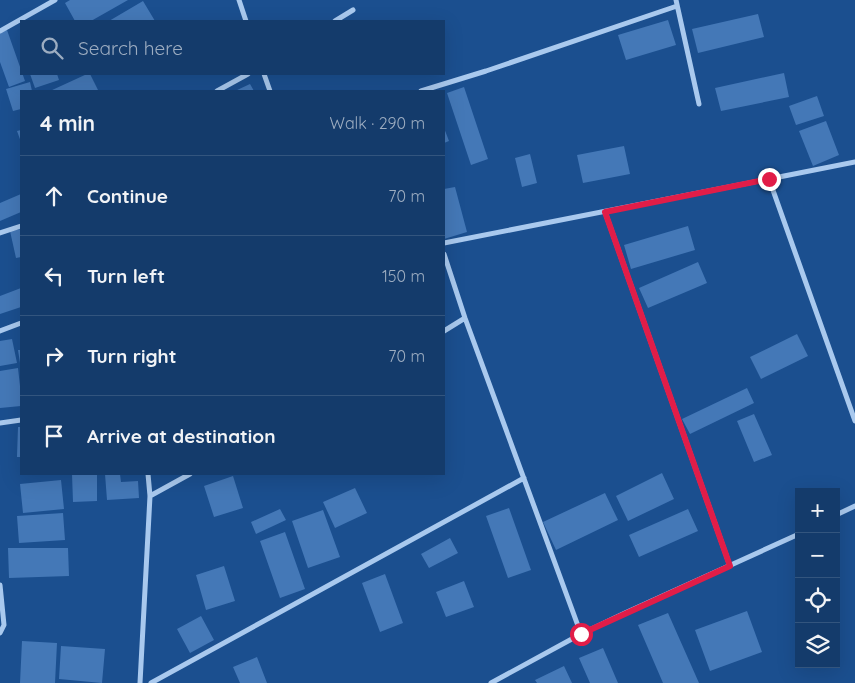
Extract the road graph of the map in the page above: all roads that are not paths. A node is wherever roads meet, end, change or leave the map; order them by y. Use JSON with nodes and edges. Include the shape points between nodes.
{"nodes":[{"id":1,"x":55,"y":0,"type":"edge"},
{"id":2,"x":239,"y":0,"type":"edge"},
{"id":3,"x":677,"y":3,"type":"edge"},
{"id":4,"x":353,"y":10,"type":"dead end"},
{"id":5,"x":246,"y":20,"type":"edge"},
{"id":6,"x":336,"y":20,"type":"edge"},
{"id":7,"x":0,"y":31,"type":"edge"},
{"id":8,"x":246,"y":75,"type":"edge"},
{"id":9,"x":264,"y":75,"type":"edge"},
{"id":10,"x":219,"y":90,"type":"edge"},
{"id":11,"x":270,"y":90,"type":"edge"},
{"id":12,"x":424,"y":90,"type":"edge"},
{"id":13,"x":699,"y":104,"type":"dead end"},
{"id":14,"x":855,"y":162,"type":"edge"},
{"id":15,"x":769,"y":179,"type":"junction"},
{"id":16,"x":605,"y":212,"type":"junction"},
{"id":17,"x":20,"y":226,"type":"edge"},
{"id":18,"x":0,"y":233,"type":"edge"},
{"id":19,"x":445,"y":243,"type":"edge"},
{"id":20,"x":445,"y":257,"type":"edge"},
{"id":21,"x":465,"y":318,"type":"junction"},
{"id":22,"x":20,"y":323,"type":"edge"},
{"id":23,"x":445,"y":329,"type":"edge"},
{"id":24,"x":0,"y":331,"type":"edge"},
{"id":25,"x":20,"y":420,"type":"edge"},
{"id":26,"x":855,"y":421,"type":"edge"},
{"id":27,"x":0,"y":423,"type":"edge"},
{"id":28,"x":148,"y":475,"type":"edge"},
{"id":29,"x":188,"y":475,"type":"edge"},
{"id":30,"x":524,"y":478,"type":"junction"},
{"id":31,"x":150,"y":496,"type":"junction"},
{"id":32,"x":855,"y":506,"type":"edge"},
{"id":33,"x":840,"y":514,"type":"edge"},
{"id":34,"x":795,"y":536,"type":"edge"},
{"id":35,"x":730,"y":566,"type":"junction"},
{"id":36,"x":0,"y":585,"type":"edge"},
{"id":37,"x":0,"y":633,"type":"edge"},
{"id":38,"x":581,"y":634,"type":"junction"},
{"id":39,"x":140,"y":683,"type":"edge"},
{"id":40,"x":151,"y":683,"type":"edge"},
{"id":41,"x":491,"y":683,"type":"edge"}],
"edges":[{"from":1,"to":7,"type":"street"},
{"from":2,"to":5,"type":"street"},
{"from":3,"to":12,"type":"street","via":[[496,68]]},
{"from":3,"to":13,"type":"street"},
{"from":4,"to":6,"type":"street"},
{"from":8,"to":10,"type":"street"},
{"from":9,"to":11,"type":"street"},
{"from":14,"to":15,"type":"street"},
{"from":15,"to":16,"type":"street"},
{"from":15,"to":26,"type":"street"},
{"from":16,"to":19,"type":"street"},
{"from":16,"to":35,"type":"street"},
{"from":17,"to":18,"type":"street"},
{"from":20,"to":21,"type":"street"},
{"from":21,"to":23,"type":"street"},
{"from":21,"to":30,"type":"street"},
{"from":22,"to":24,"type":"street"},
{"from":25,"to":27,"type":"street"},
{"from":28,"to":31,"type":"street"},
{"from":29,"to":31,"type":"street"},
{"from":30,"to":38,"type":"street"},
{"from":30,"to":40,"type":"street"},
{"from":31,"to":39,"type":"street"},
{"from":32,"to":33,"type":"street"},
{"from":34,"to":35,"type":"street"},
{"from":35,"to":38,"type":"street"},
{"from":36,"to":37,"type":"street","via":[[4,625]]},
{"from":38,"to":41,"type":"street"}]}
